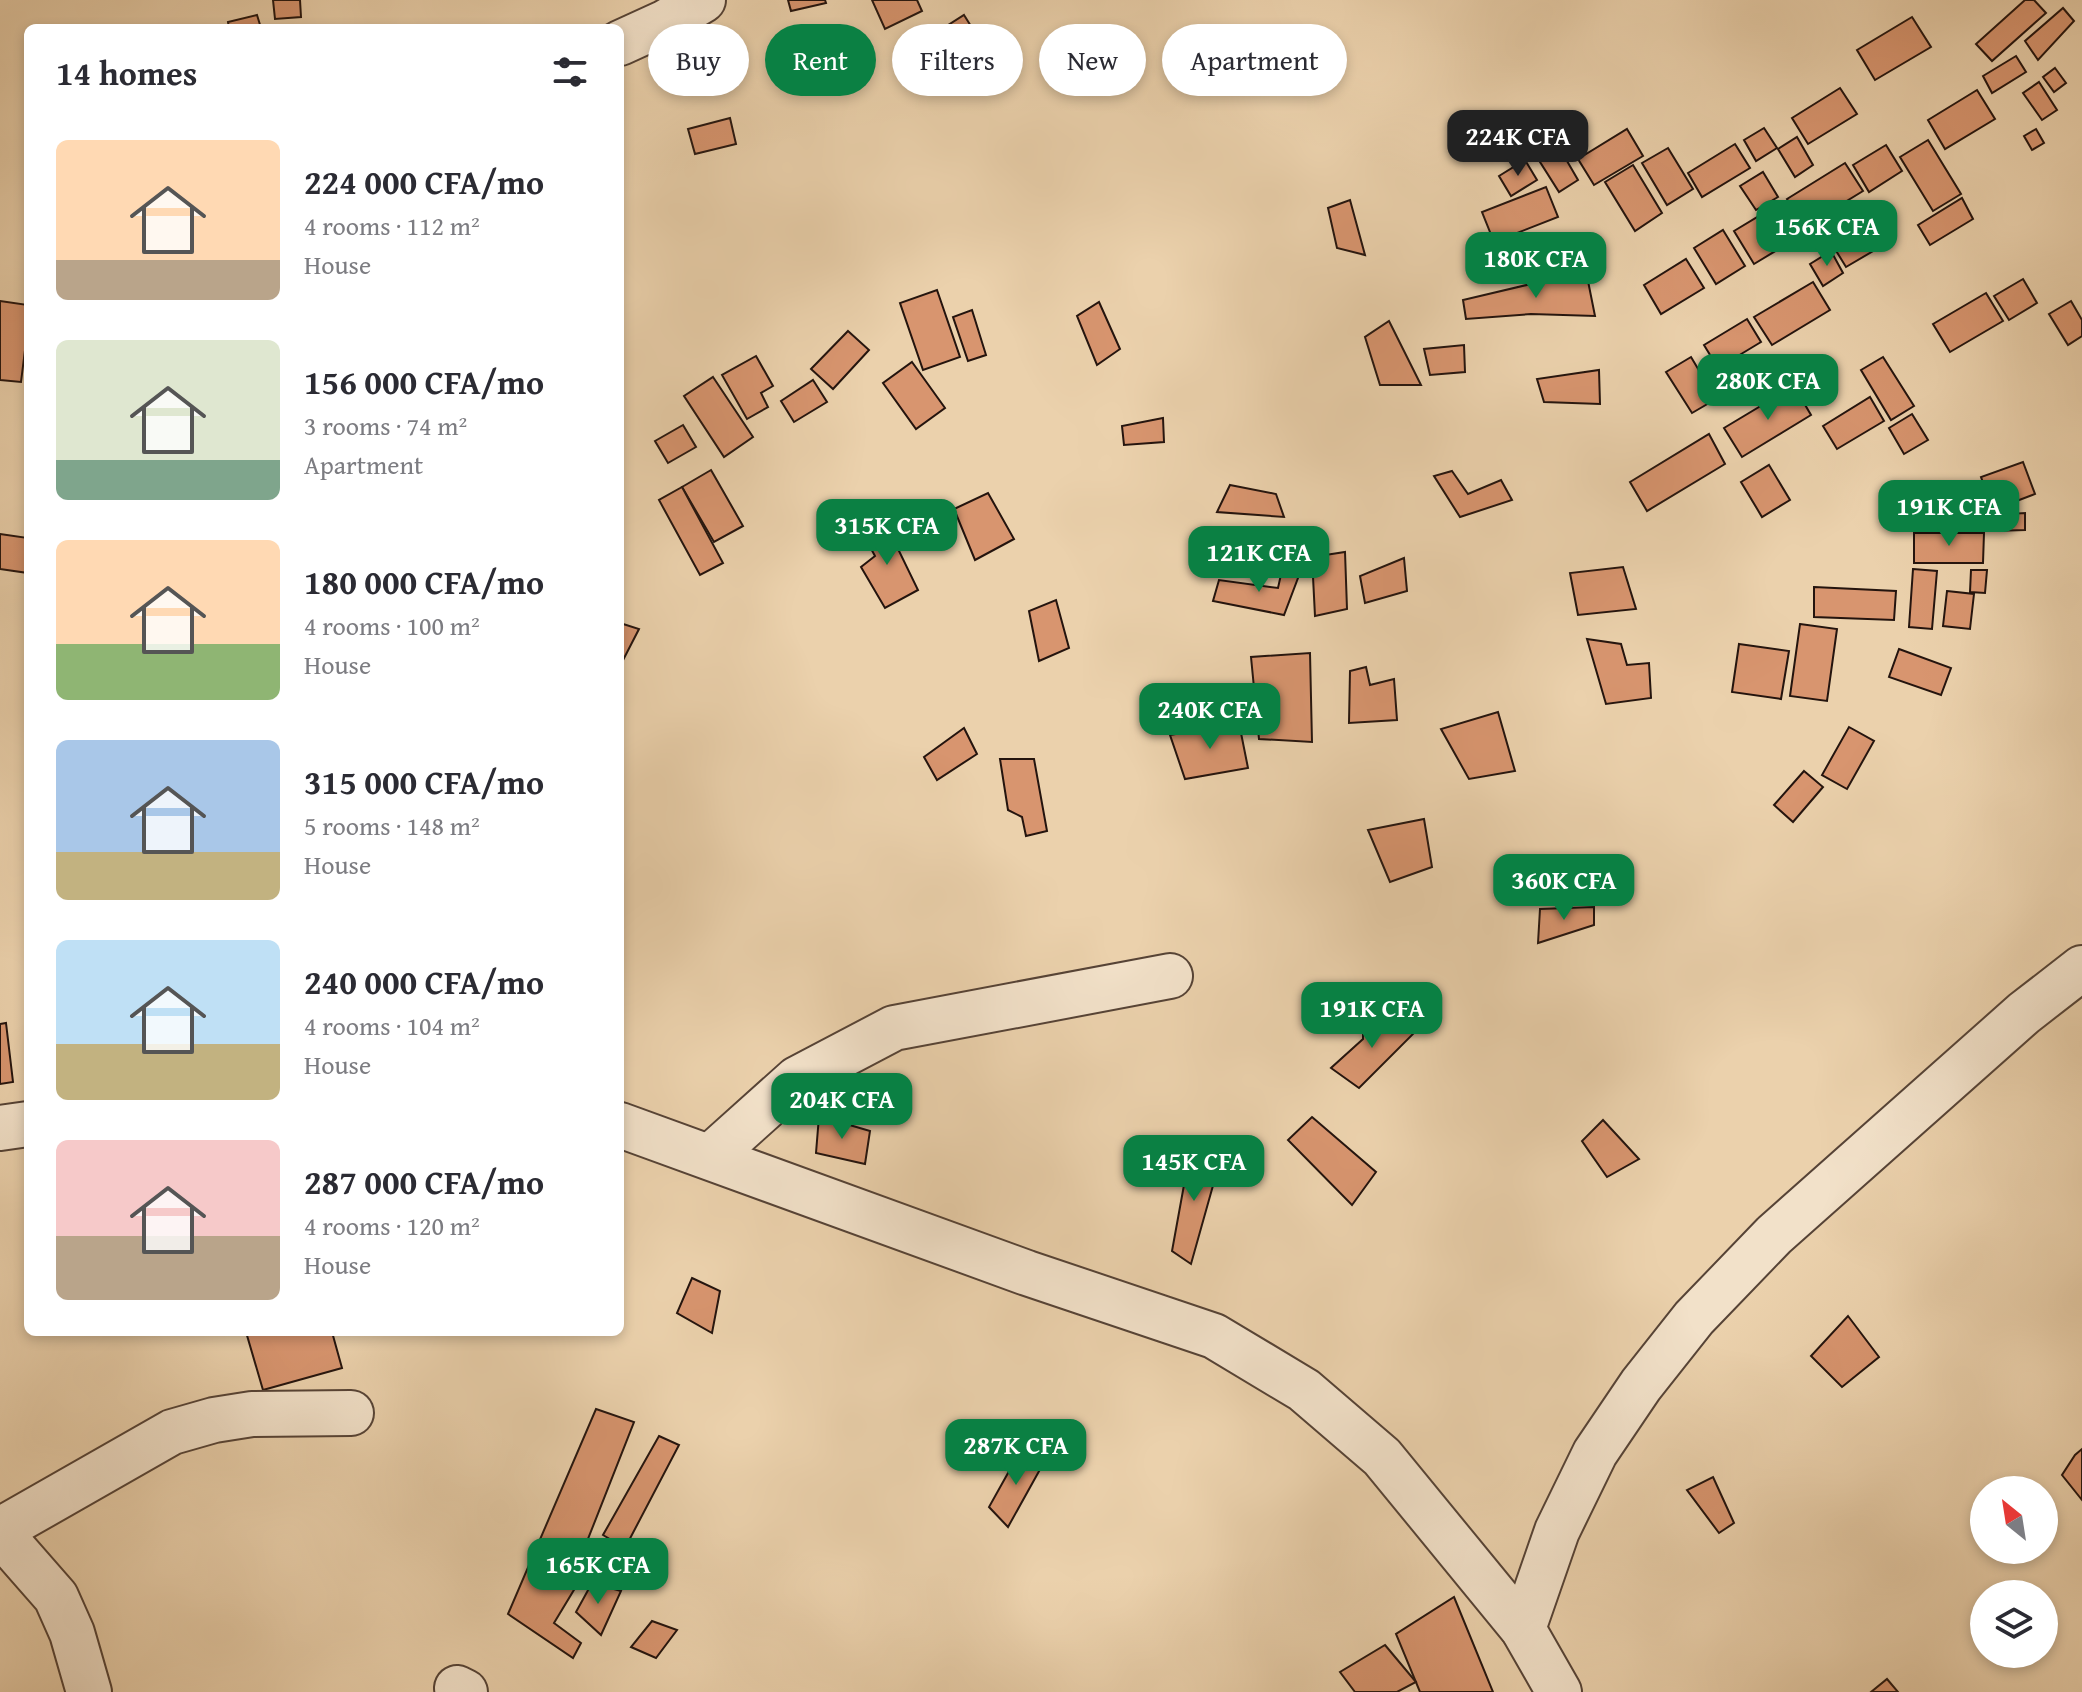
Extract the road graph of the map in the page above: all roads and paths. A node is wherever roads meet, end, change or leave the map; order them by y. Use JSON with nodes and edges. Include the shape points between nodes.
{"nodes":[{"id":1,"x":703,"y":0,"type":"edge"},
{"id":2,"x":666,"y":11,"type":"edge"},
{"id":3,"x":624,"y":40,"type":"edge"},
{"id":4,"x":2082,"y":968,"type":"edge"},
{"id":5,"x":1170,"y":976,"type":"dead end"},
{"id":6,"x":24,"y":1125,"type":"edge"},
{"id":7,"x":624,"y":1126,"type":"edge"},
{"id":8,"x":0,"y":1128,"type":"edge"},
{"id":9,"x":710,"y":1157,"type":"junction"},
{"id":10,"x":351,"y":1413,"type":"dead end"},
{"id":11,"x":0,"y":1531,"type":"edge"},
{"id":12,"x":1523,"y":1629,"type":"junction"},
{"id":13,"x":89,"y":1692,"type":"edge"},
{"id":14,"x":1559,"y":1692,"type":"edge"}],
"edges":[{"from":1,"to":2,"type":"street"},
{"from":2,"to":3,"type":"street"},
{"from":4,"to":12,"type":"street","via":[[1774,1235],[1694,1318],[1595,1453],[1557,1531]]},
{"from":5,"to":9,"type":"street","via":[[894,1028],[797,1079]]},
{"from":6,"to":8,"type":"street"},
{"from":7,"to":9,"type":"street"},
{"from":9,"to":12,"type":"street","via":[[1214,1336],[1304,1390],[1382,1457]]},
{"from":10,"to":11,"type":"street","via":[[252,1414],[172,1432]]},
{"from":11,"to":13,"type":"street","via":[[56,1597]]},
{"from":12,"to":14,"type":"street"}]}
